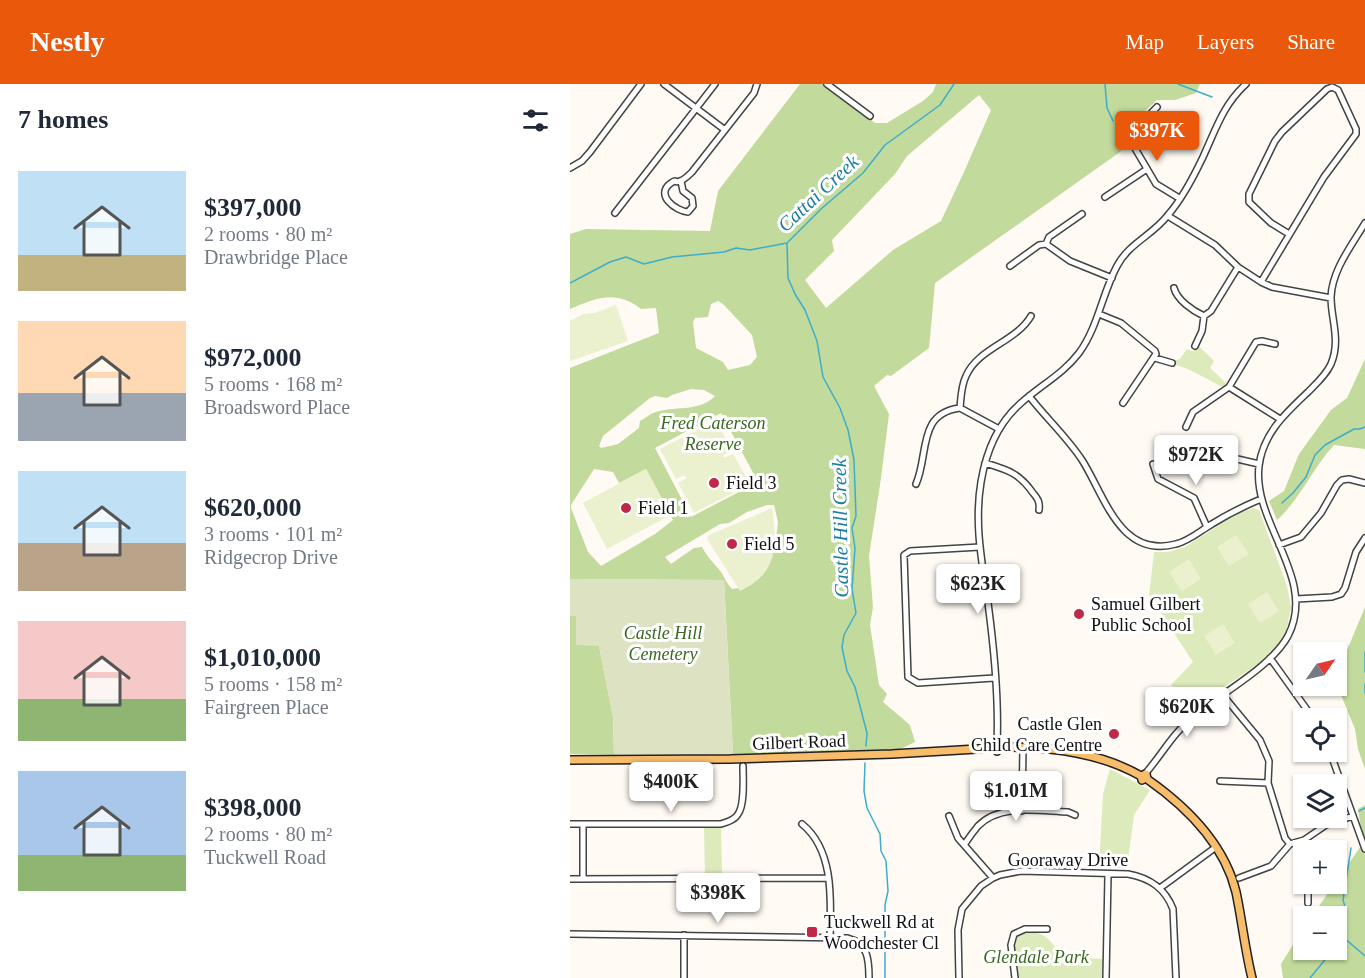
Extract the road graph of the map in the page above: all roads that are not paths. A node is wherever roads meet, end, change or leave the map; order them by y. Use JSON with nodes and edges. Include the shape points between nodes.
{"nodes":[{"id":1,"x":641,"y":84,"type":"edge"},
{"id":2,"x":664,"y":84,"type":"edge"},
{"id":3,"x":715,"y":84,"type":"edge"},
{"id":4,"x":757,"y":84,"type":"edge"},
{"id":5,"x":827,"y":84,"type":"edge"},
{"id":6,"x":1246,"y":84,"type":"edge"},
{"id":7,"x":1157,"y":106,"type":"dead end"},
{"id":8,"x":696,"y":108,"type":"junction"},
{"id":9,"x":870,"y":116,"type":"dead end"},
{"id":10,"x":725,"y":130,"type":"junction"},
{"id":11,"x":570,"y":168,"type":"edge"},
{"id":12,"x":1147,"y":169,"type":"junction"},
{"id":13,"x":681,"y":181,"type":"junction"},
{"id":14,"x":1105,"y":197,"type":"dead end"},
{"id":15,"x":1179,"y":198,"type":"junction"},
{"id":16,"x":615,"y":213,"type":"dead end"},
{"id":17,"x":1082,"y":214,"type":"dead end"},
{"id":18,"x":1168,"y":216,"type":"junction"},
{"id":19,"x":1365,"y":223,"type":"edge"},
{"id":20,"x":1289,"y":234,"type":"junction"},
{"id":21,"x":1046,"y":244,"type":"junction"},
{"id":22,"x":1010,"y":266,"type":"dead end"},
{"id":23,"x":1238,"y":267,"type":"junction"},
{"id":24,"x":1112,"y":278,"type":"junction"},
{"id":25,"x":1261,"y":282,"type":"junction"},
{"id":26,"x":1174,"y":288,"type":"dead end"},
{"id":27,"x":1331,"y":298,"type":"junction"},
{"id":28,"x":1099,"y":314,"type":"junction"},
{"id":29,"x":1031,"y":316,"type":"dead end"},
{"id":30,"x":1204,"y":316,"type":"junction"},
{"id":31,"x":1275,"y":344,"type":"dead end"},
{"id":32,"x":1195,"y":346,"type":"dead end"},
{"id":33,"x":1155,"y":358,"type":"junction"},
{"id":34,"x":1172,"y":363,"type":"dead end"},
{"id":35,"x":1229,"y":387,"type":"junction"},
{"id":36,"x":1029,"y":396,"type":"junction"},
{"id":37,"x":1123,"y":403,"type":"dead end"},
{"id":38,"x":960,"y":408,"type":"junction"},
{"id":39,"x":1280,"y":419,"type":"junction"},
{"id":40,"x":1186,"y":427,"type":"dead end"},
{"id":41,"x":999,"y":429,"type":"junction"},
{"id":42,"x":985,"y":463,"type":"junction"},
{"id":43,"x":1153,"y":464,"type":"dead end"},
{"id":44,"x":1225,"y":464,"type":"dead end"},
{"id":45,"x":1259,"y":464,"type":"junction"},
{"id":46,"x":1365,"y":483,"type":"edge"},
{"id":47,"x":915,"y":484,"type":"dead end"},
{"id":48,"x":1261,"y":499,"type":"junction"},
{"id":49,"x":1039,"y":510,"type":"dead end"},
{"id":50,"x":1207,"y":527,"type":"junction"},
{"id":51,"x":1365,"y":538,"type":"edge"},
{"id":52,"x":1279,"y":545,"type":"junction"},
{"id":53,"x":980,"y":547,"type":"junction"},
{"id":54,"x":1296,"y":598,"type":"junction"},
{"id":55,"x":1270,"y":658,"type":"junction"},
{"id":56,"x":994,"y":678,"type":"junction"},
{"id":57,"x":1222,"y":694,"type":"junction"},
{"id":58,"x":1306,"y":708,"type":"edge"},
{"id":59,"x":997,"y":746,"type":"junction"},
{"id":60,"x":1023,"y":747,"type":"junction"},
{"id":61,"x":570,"y":760,"type":"edge"},
{"id":62,"x":1334,"y":762,"type":"edge"},
{"id":63,"x":743,"y":766,"type":"dead end"},
{"id":64,"x":1144,"y":776,"type":"junction"},
{"id":65,"x":1220,"y":781,"type":"dead end"},
{"id":66,"x":1268,"y":783,"type":"junction"},
{"id":67,"x":1023,"y":811,"type":"junction"},
{"id":68,"x":1075,"y":815,"type":"dead end"},
{"id":69,"x":949,"y":816,"type":"dead end"},
{"id":70,"x":1353,"y":816,"type":"junction"},
{"id":71,"x":570,"y":824,"type":"edge"},
{"id":72,"x":583,"y":824,"type":"junction"},
{"id":73,"x":801,"y":824,"type":"dead end"},
{"id":74,"x":1365,"y":826,"type":"edge"},
{"id":75,"x":1357,"y":830,"type":"junction"},
{"id":76,"x":1304,"y":840,"type":"edge"},
{"id":77,"x":1293,"y":843,"type":"edge"},
{"id":78,"x":1290,"y":844,"type":"junction"},
{"id":79,"x":964,"y":845,"type":"junction"},
{"id":80,"x":1216,"y":847,"type":"junction"},
{"id":81,"x":1365,"y":849,"type":"edge"},
{"id":82,"x":1108,"y":875,"type":"junction"},
{"id":83,"x":828,"y":878,"type":"junction"},
{"id":84,"x":993,"y":878,"type":"junction"},
{"id":85,"x":1239,"y":878,"type":"dead end"},
{"id":86,"x":570,"y":879,"type":"edge"},
{"id":87,"x":583,"y":879,"type":"junction"},
{"id":88,"x":1160,"y":888,"type":"junction"},
{"id":89,"x":1308,"y":894,"type":"edge"},
{"id":90,"x":1308,"y":903,"type":"dead end"},
{"id":91,"x":1047,"y":929,"type":"dead end"},
{"id":92,"x":570,"y":934,"type":"edge"},
{"id":93,"x":684,"y":935,"type":"junction"},
{"id":94,"x":830,"y":937,"type":"junction"},
{"id":95,"x":684,"y":978,"type":"edge"},
{"id":96,"x":869,"y":978,"type":"edge"},
{"id":97,"x":959,"y":978,"type":"edge"},
{"id":98,"x":1015,"y":978,"type":"edge"},
{"id":99,"x":1106,"y":978,"type":"edge"},
{"id":100,"x":1176,"y":978,"type":"edge"},
{"id":101,"x":1252,"y":978,"type":"edge"}],
"edges":[{"from":1,"to":11,"type":"street","via":[[590,152]]},
{"from":2,"to":8,"type":"street"},
{"from":3,"to":8,"type":"street"},
{"from":4,"to":10,"type":"street"},
{"from":5,"to":9,"type":"street"},
{"from":6,"to":15,"type":"street","via":[[1226,105]]},
{"from":7,"to":12,"type":"street","via":[[1126,139]]},
{"from":8,"to":10,"type":"street"},
{"from":8,"to":16,"type":"street"},
{"from":10,"to":13,"type":"street"},
{"from":12,"to":14,"type":"street"},
{"from":12,"to":15,"type":"street","via":[[1156,184]]},
{"from":13,"to":13,"type":"street","via":[[683,191],[692,198],[693,206],[688,212],[672,206],[665,196],[668,185]]},
{"from":15,"to":18,"type":"street"},
{"from":17,"to":21,"type":"street","via":[[1049,237]]},
{"from":18,"to":23,"type":"street","via":[[1215,245]]},
{"from":18,"to":24,"type":"street","via":[[1132,246]]},
{"from":19,"to":27,"type":"street","via":[[1337,270]]},
{"from":20,"to":20,"type":"street","via":[[1356,134],[1338,90],[1332,87],[1275,141],[1249,194],[1249,202],[1270,223]]},
{"from":20,"to":25,"type":"street"},
{"from":21,"to":22,"type":"street"},
{"from":21,"to":24,"type":"street","via":[[1070,261]]},
{"from":23,"to":25,"type":"street"},
{"from":23,"to":30,"type":"street"},
{"from":24,"to":28,"type":"street"},
{"from":25,"to":27,"type":"street"},
{"from":26,"to":30,"type":"street","via":[[1176,295]]},
{"from":27,"to":39,"type":"street","via":[[1336,339],[1330,365],[1323,377]]},
{"from":28,"to":33,"type":"street","via":[[1121,323],[1155,351]]},
{"from":28,"to":36,"type":"street","via":[[1073,360]]},
{"from":29,"to":38,"type":"street","via":[[1026,326],[969,369]]},
{"from":30,"to":32,"type":"street"},
{"from":31,"to":35,"type":"street","via":[[1256,342]]},
{"from":33,"to":34,"type":"street"},
{"from":33,"to":37,"type":"street"},
{"from":35,"to":39,"type":"street"},
{"from":35,"to":40,"type":"street","via":[[1193,412]]},
{"from":36,"to":41,"type":"street"},
{"from":36,"to":50,"type":"street","via":[[1083,460],[1118,524],[1129,535],[1151,545],[1174,545]]},
{"from":38,"to":41,"type":"street"},
{"from":38,"to":47,"type":"street","via":[[943,413],[926,436],[921,473]]},
{"from":39,"to":45,"type":"street","via":[[1269,434]]},
{"from":41,"to":42,"type":"street"},
{"from":42,"to":49,"type":"street","via":[[1024,479],[1040,502]]},
{"from":42,"to":53,"type":"street","via":[[978,503]]},
{"from":43,"to":50,"type":"street","via":[[1158,479],[1194,498]]},
{"from":44,"to":45,"type":"street","via":[[1233,458]]},
{"from":45,"to":48,"type":"street"},
{"from":46,"to":52,"type":"street","via":[[1342,480],[1301,537]]},
{"from":48,"to":50,"type":"street"},
{"from":48,"to":52,"type":"street"},
{"from":51,"to":54,"type":"street","via":[[1341,594]]},
{"from":52,"to":54,"type":"street"},
{"from":53,"to":56,"type":"street"},
{"from":53,"to":56,"type":"street","via":[[910,551],[904,555],[909,677],[918,683]]},
{"from":54,"to":55,"type":"street","via":[[1288,635]]},
{"from":55,"to":57,"type":"street"},
{"from":55,"to":58,"type":"street"},
{"from":56,"to":59,"type":"street"},
{"from":57,"to":64,"type":"street","via":[[1175,734]]},
{"from":57,"to":66,"type":"street","via":[[1260,740],[1269,761]]},
{"from":59,"to":60,"type":"main road","name":"Gilbert Road"},
{"from":59,"to":61,"type":"main road","name":"Gilbert Road","via":[[892,754]]},
{"from":60,"to":64,"type":"main road","name":"Gilbert Road","via":[[1076,752]]},
{"from":60,"to":67,"type":"street"},
{"from":62,"to":70,"type":"street"},
{"from":63,"to":72,"type":"street","via":[[738,814],[721,824]]},
{"from":64,"to":80,"type":"main road","name":"Gilbert Road","via":[[1188,813]]},
{"from":65,"to":66,"type":"street"},
{"from":66,"to":78,"type":"street"},
{"from":67,"to":68,"type":"street"},
{"from":67,"to":79,"type":"street","via":[[1009,811],[985,821]]},
{"from":69,"to":79,"type":"street"},
{"from":70,"to":75,"type":"street"},
{"from":70,"to":76,"type":"street","via":[[1326,825]]},
{"from":71,"to":72,"type":"street"},
{"from":72,"to":87,"type":"street"},
{"from":73,"to":83,"type":"street","via":[[819,844]]},
{"from":74,"to":75,"type":"street"},
{"from":75,"to":81,"type":"street"},
{"from":77,"to":78,"type":"street"},
{"from":78,"to":85,"type":"street","via":[[1271,866]]},
{"from":79,"to":84,"type":"street"},
{"from":80,"to":88,"type":"street"},
{"from":80,"to":101,"type":"main road","name":"Gilbert Road","via":[[1236,892]]},
{"from":82,"to":84,"type":"street","name":"Gooraway Drive","via":[[1021,871]]},
{"from":82,"to":88,"type":"street","name":"Gooraway Drive","via":[[1142,877]]},
{"from":82,"to":99,"type":"street"},
{"from":83,"to":87,"type":"street"},
{"from":83,"to":94,"type":"street"},
{"from":84,"to":97,"type":"street","name":"Gooraway Drive","via":[[962,909],[958,930]]},
{"from":86,"to":87,"type":"street"},
{"from":88,"to":100,"type":"street","via":[[1173,909]]},
{"from":89,"to":90,"type":"street"},
{"from":91,"to":98,"type":"street","via":[[1024,929],[1014,934],[1011,945]]},
{"from":92,"to":93,"type":"street"},
{"from":93,"to":94,"type":"street"},
{"from":93,"to":95,"type":"street"},
{"from":94,"to":96,"type":"street","via":[[860,943],[868,955]]}]}
